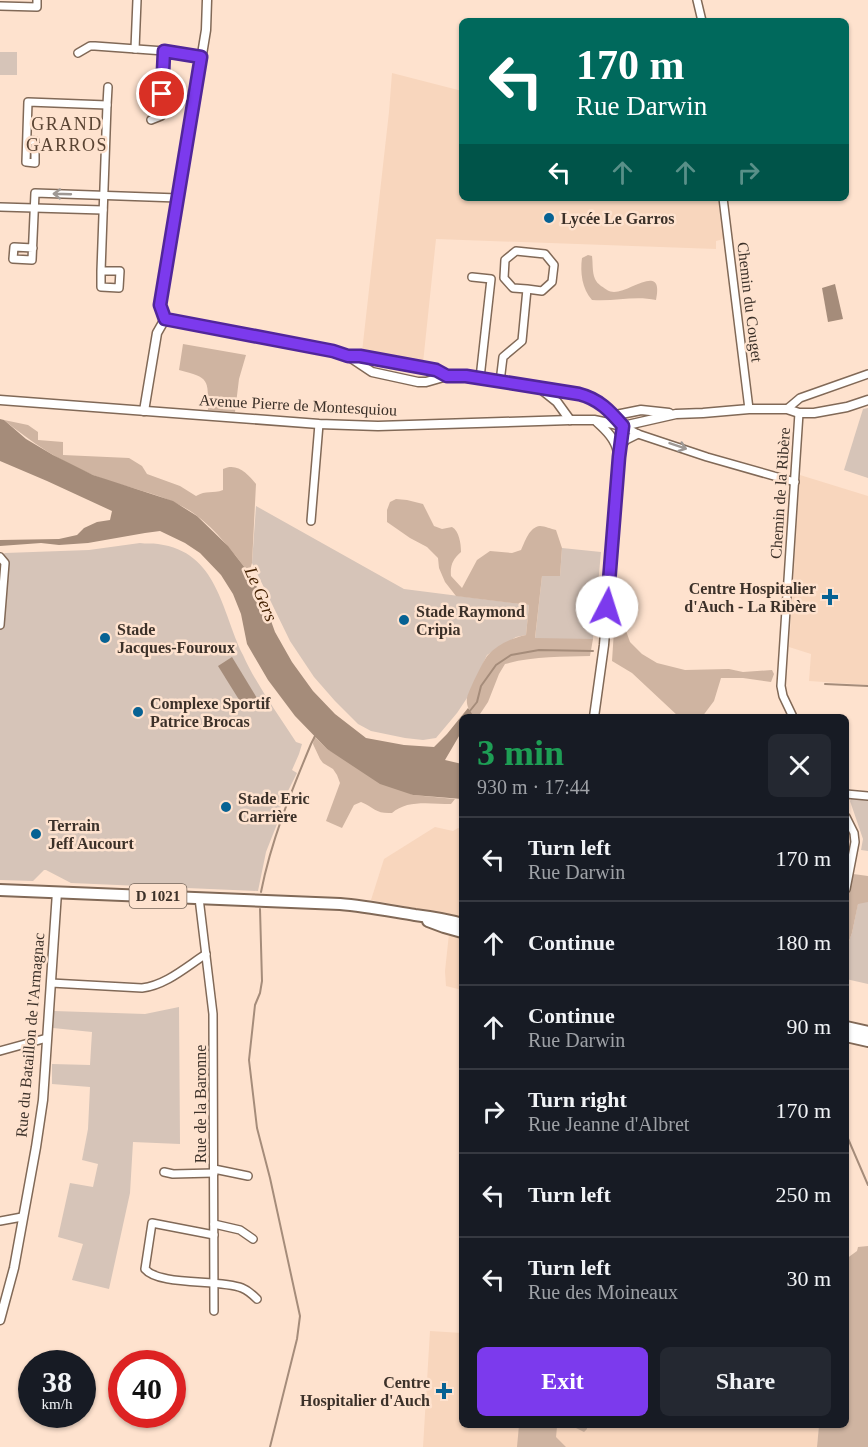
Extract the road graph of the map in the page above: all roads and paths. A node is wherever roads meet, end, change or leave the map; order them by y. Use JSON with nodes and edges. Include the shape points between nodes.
{"nodes":[{"id":1,"x":37,"y":0,"type":"edge"},
{"id":2,"x":137,"y":0,"type":"edge"},
{"id":3,"x":207,"y":0,"type":"edge"},
{"id":4,"x":697,"y":0,"type":"edge"},
{"id":5,"x":0,"y":6,"type":"edge"},
{"id":6,"x":701,"y":18,"type":"edge"},
{"id":7,"x":135,"y":49,"type":"junction"},
{"id":8,"x":164,"y":51,"type":"junction"},
{"id":9,"x":78,"y":53,"type":"dead end"},
{"id":10,"x":201,"y":57,"type":"junction"},
{"id":11,"x":108,"y":87,"type":"dead end"},
{"id":12,"x":107,"y":105,"type":"junction"},
{"id":13,"x":151,"y":120,"type":"dead end"},
{"id":14,"x":27,"y":141,"type":"dead end"},
{"id":15,"x":104,"y":195,"type":"junction"},
{"id":16,"x":178,"y":198,"type":"junction"},
{"id":17,"x":723,"y":201,"type":"edge"},
{"id":18,"x":0,"y":207,"type":"edge"},
{"id":19,"x":34,"y":208,"type":"junction"},
{"id":20,"x":103,"y":210,"type":"junction"},
{"id":21,"x":33,"y":248,"type":"dead end"},
{"id":22,"x":101,"y":271,"type":"dead end"},
{"id":23,"x":472,"y":277,"type":"dead end"},
{"id":24,"x":527,"y":289,"type":"junction"},
{"id":25,"x":165,"y":319,"type":"junction"},
{"id":26,"x":348,"y":356,"type":"junction"},
{"id":27,"x":868,"y":374,"type":"edge"},
{"id":28,"x":447,"y":376,"type":"junction"},
{"id":29,"x":480,"y":378,"type":"junction"},
{"id":30,"x":500,"y":382,"type":"junction"},
{"id":31,"x":539,"y":388,"type":"junction"},
{"id":32,"x":0,"y":400,"type":"edge"},
{"id":33,"x":868,"y":400,"type":"edge"},
{"id":34,"x":748,"y":409,"type":"junction"},
{"id":35,"x":787,"y":409,"type":"junction"},
{"id":36,"x":144,"y":411,"type":"junction"},
{"id":37,"x":799,"y":413,"type":"junction"},
{"id":38,"x":676,"y":414,"type":"junction"},
{"id":39,"x":614,"y":415,"type":"junction"},
{"id":40,"x":570,"y":420,"type":"junction"},
{"id":41,"x":594,"y":420,"type":"junction"},
{"id":42,"x":319,"y":424,"type":"junction"},
{"id":43,"x":620,"y":425,"type":"junction"},
{"id":44,"x":638,"y":434,"type":"junction"},
{"id":45,"x":620,"y":453,"type":"junction"},
{"id":46,"x":795,"y":482,"type":"junction"},
{"id":47,"x":311,"y":521,"type":"dead end"},
{"id":48,"x":0,"y":557,"type":"edge"},
{"id":49,"x":0,"y":625,"type":"edge"},
{"id":50,"x":594,"y":714,"type":"edge"},
{"id":51,"x":792,"y":714,"type":"edge"},
{"id":52,"x":849,"y":794,"type":"edge"},
{"id":53,"x":868,"y":796,"type":"edge"},
{"id":54,"x":849,"y":824,"type":"edge"},
{"id":55,"x":849,"y":876,"type":"edge"},
{"id":56,"x":0,"y":890,"type":"edge"},
{"id":57,"x":57,"y":892,"type":"junction"},
{"id":58,"x":200,"y":898,"type":"junction"},
{"id":59,"x":414,"y":915,"type":"junction"},
{"id":60,"x":459,"y":923,"type":"edge"},
{"id":61,"x":459,"y":931,"type":"edge"},
{"id":62,"x":206,"y":954,"type":"junction"},
{"id":63,"x":51,"y":983,"type":"junction"},
{"id":64,"x":849,"y":1028,"type":"edge"},
{"id":65,"x":868,"y":1032,"type":"edge"},
{"id":66,"x":849,"y":1037,"type":"edge"},
{"id":67,"x":47,"y":1038,"type":"junction"},
{"id":68,"x":868,"y":1041,"type":"edge"},
{"id":69,"x":0,"y":1052,"type":"edge"},
{"id":70,"x":214,"y":1171,"type":"junction"},
{"id":71,"x":164,"y":1172,"type":"dead end"},
{"id":72,"x":248,"y":1176,"type":"dead end"},
{"id":73,"x":22,"y":1217,"type":"junction"},
{"id":74,"x":0,"y":1221,"type":"edge"},
{"id":75,"x":214,"y":1224,"type":"junction"},
{"id":76,"x":214,"y":1235,"type":"junction"},
{"id":77,"x":253,"y":1239,"type":"dead end"},
{"id":78,"x":214,"y":1282,"type":"junction"},
{"id":79,"x":257,"y":1299,"type":"dead end"},
{"id":80,"x":214,"y":1311,"type":"dead end"},
{"id":81,"x":0,"y":1320,"type":"edge"}],
"edges":[{"from":1,"to":5,"type":"street","via":[[37,6]]},
{"from":2,"to":7,"type":"street"},
{"from":3,"to":10,"type":"street"},
{"from":4,"to":6,"type":"street"},
{"from":7,"to":8,"type":"street"},
{"from":7,"to":9,"type":"street","via":[[90,46]]},
{"from":8,"to":10,"type":"street"},
{"from":8,"to":13,"type":"street","via":[[161,116]]},
{"from":10,"to":16,"type":"street"},
{"from":11,"to":12,"type":"street"},
{"from":12,"to":14,"type":"street","via":[[28,102]]},
{"from":12,"to":15,"type":"street"},
{"from":15,"to":16,"type":"street"},
{"from":15,"to":19,"type":"street","one_way":true,"via":[[35,193]]},
{"from":15,"to":20,"type":"street"},
{"from":16,"to":25,"type":"street","via":[[160,305]]},
{"from":17,"to":34,"type":"street","name":"Chemin du Couget"},
{"from":18,"to":19,"type":"street"},
{"from":19,"to":20,"type":"street"},
{"from":19,"to":21,"type":"street"},
{"from":20,"to":22,"type":"street"},
{"from":23,"to":29,"type":"street","via":[[491,279]]},
{"from":24,"to":24,"type":"street","via":[[542,291],[552,282],[554,265],[545,254],[516,251],[505,260],[504,278],[513,288]]},
{"from":24,"to":30,"type":"street","via":[[522,341],[503,357]]},
{"from":25,"to":26,"type":"street"},
{"from":25,"to":36,"type":"street","via":[[157,333]]},
{"from":26,"to":28,"type":"street","via":[[436,370]]},
{"from":26,"to":28,"type":"street","via":[[372,372],[418,382]]},
{"from":27,"to":35,"type":"street","via":[[800,398]]},
{"from":28,"to":29,"type":"street"},
{"from":29,"to":30,"type":"street"},
{"from":30,"to":31,"type":"street"},
{"from":31,"to":39,"type":"street","via":[[589,397]]},
{"from":31,"to":40,"type":"street","via":[[557,402]]},
{"from":32,"to":36,"type":"street","name":"Avenue Pierre de Montesquiou"},
{"from":33,"to":37,"type":"street","via":[[828,411]]},
{"from":34,"to":35,"type":"street"},
{"from":34,"to":38,"type":"street"},
{"from":35,"to":37,"type":"street"},
{"from":36,"to":42,"type":"street","name":"Avenue Pierre de Montesquiou"},
{"from":37,"to":46,"type":"street","name":"Chemin de la Ribère"},
{"from":38,"to":39,"type":"street","name":"Avenue Pierre de Montesquiou","via":[[641,410]]},
{"from":38,"to":43,"type":"street"},
{"from":39,"to":41,"type":"street","name":"Avenue Pierre de Montesquiou"},
{"from":39,"to":43,"type":"street"},
{"from":40,"to":41,"type":"street","name":"Avenue Pierre de Montesquiou"},
{"from":40,"to":42,"type":"street","name":"Avenue Pierre de Montesquiou"},
{"from":41,"to":43,"type":"street","name":"Avenue Pierre de Montesquiou"},
{"from":41,"to":45,"type":"street","via":[[610,435]]},
{"from":42,"to":47,"type":"street"},
{"from":43,"to":44,"type":"street","name":"Avenue Pierre de Montesquiou"},
{"from":43,"to":45,"type":"street"},
{"from":44,"to":45,"type":"street","via":[[626,440]]},
{"from":44,"to":46,"type":"street","name":"Avenue Pierre de Montesquiou","one_way":true},
{"from":45,"to":50,"type":"street"},
{"from":46,"to":51,"type":"street","name":"Chemin de la Ribère","via":[[781,686]]},
{"from":48,"to":49,"type":"street","via":[[5,563]]},
{"from":52,"to":53,"type":"street"},
{"from":54,"to":55,"type":"street","via":[[855,851]]},
{"from":56,"to":57,"type":"main road","number":"D 1021"},
{"from":57,"to":58,"type":"main road","number":"D 1021"},
{"from":57,"to":63,"type":"street","name":"Rue du Bataillon de l'Armagnac"},
{"from":58,"to":59,"type":"main road","number":"D 1021","via":[[340,904]]},
{"from":58,"to":62,"type":"street","name":"Rue de la Baronne"},
{"from":59,"to":60,"type":"main road","number":"D 1021"},
{"from":59,"to":61,"type":"main road","number":"D 1021"},
{"from":62,"to":63,"type":"street","via":[[150,987]]},
{"from":62,"to":70,"type":"street","name":"Rue de la Baronne","via":[[213,1014]]},
{"from":63,"to":67,"type":"street","name":"Rue du Bataillon de l'Armagnac"},
{"from":64,"to":65,"type":"main road"},
{"from":66,"to":68,"type":"main road"},
{"from":67,"to":69,"type":"street"},
{"from":67,"to":73,"type":"street","name":"Rue du Bataillon de l'Armagnac","via":[[42,1110]]},
{"from":70,"to":71,"type":"street"},
{"from":70,"to":72,"type":"street"},
{"from":70,"to":75,"type":"street","name":"Rue de la Baronne"},
{"from":73,"to":74,"type":"street"},
{"from":73,"to":81,"type":"street","name":"Rue du Bataillon de l'Armagnac"},
{"from":75,"to":76,"type":"street","name":"Rue de la Baronne"},
{"from":75,"to":77,"type":"street","via":[[240,1230]]},
{"from":76,"to":78,"type":"street","name":"Rue de la Baronne"},
{"from":76,"to":78,"type":"street","via":[[152,1223],[145,1269],[177,1281]]},
{"from":78,"to":79,"type":"street","via":[[242,1288]]},
{"from":78,"to":80,"type":"street","name":"Rue de la Baronne"}]}
